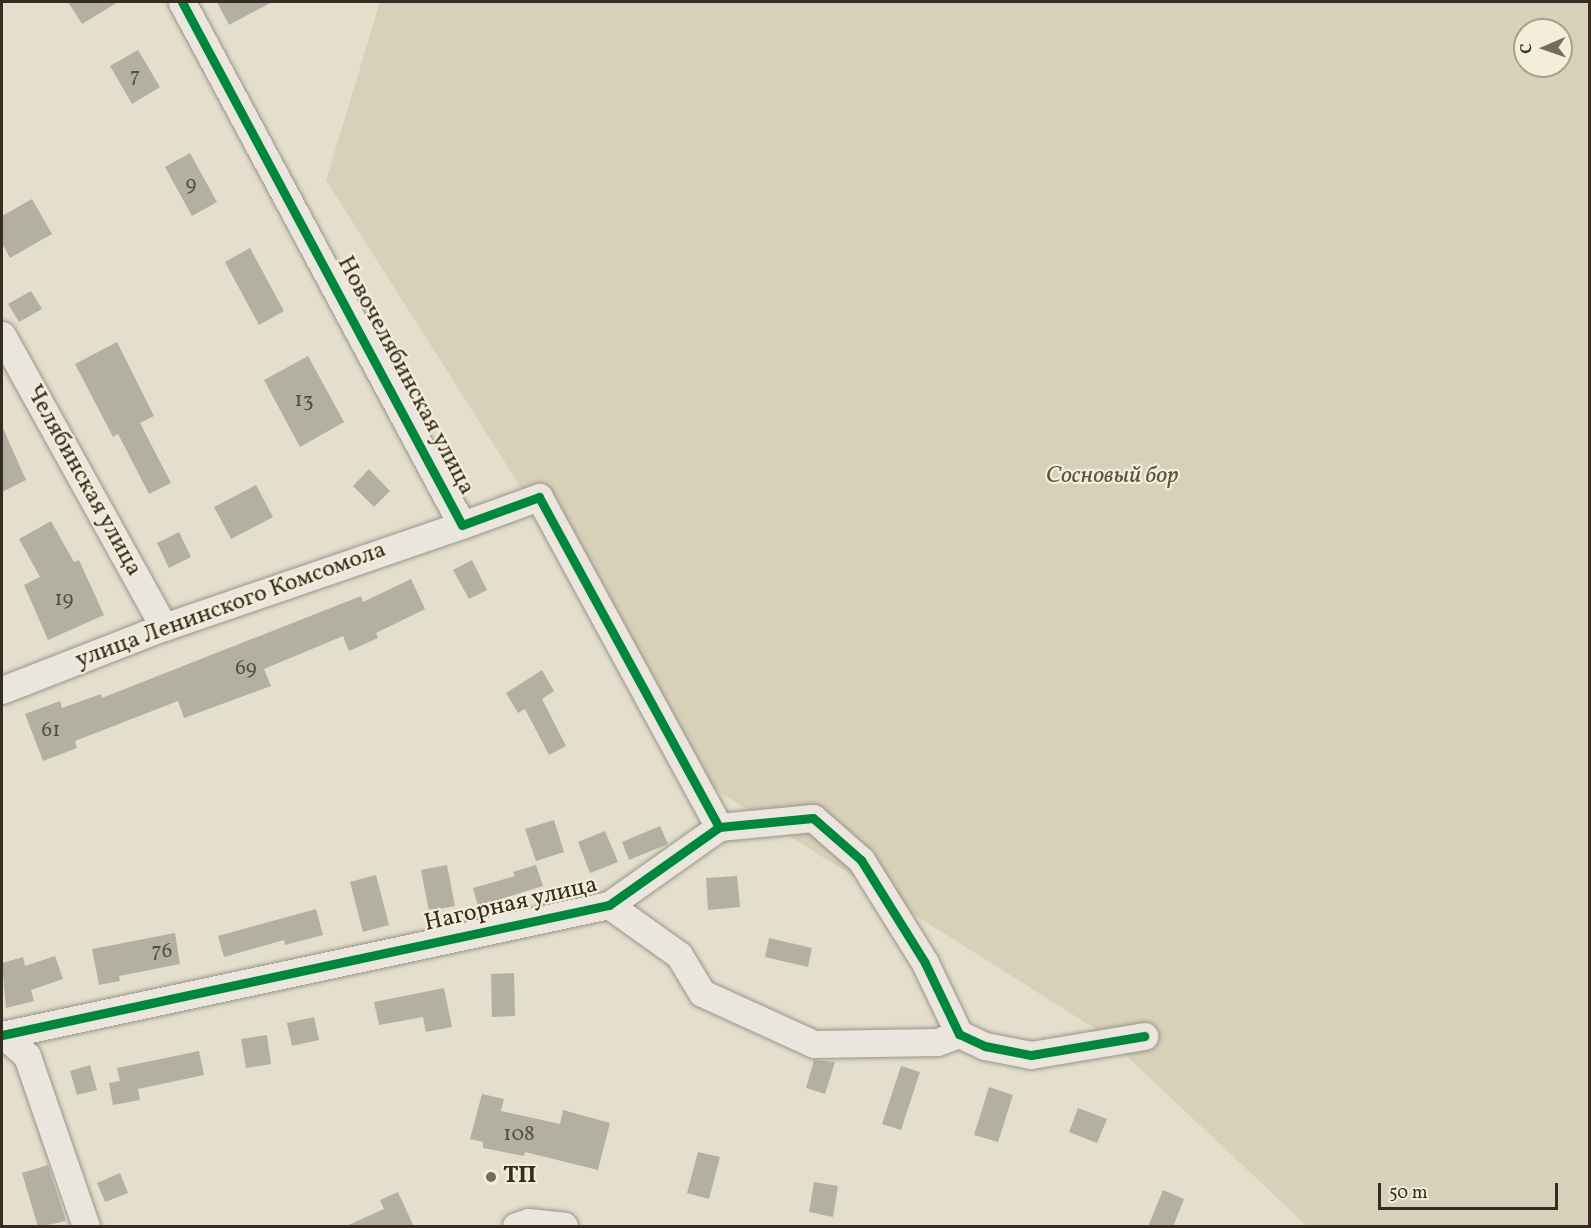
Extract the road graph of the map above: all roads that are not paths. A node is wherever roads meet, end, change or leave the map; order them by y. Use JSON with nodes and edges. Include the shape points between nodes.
{"nodes":[{"id":1,"x":182,"y":2,"type":"edge"},
{"id":2,"x":2,"y":336,"type":"edge"},
{"id":3,"x":462,"y":525,"type":"junction"},
{"id":4,"x":164,"y":627,"type":"junction"},
{"id":5,"x":2,"y":690,"type":"edge"},
{"id":6,"x":719,"y":827,"type":"junction"},
{"id":7,"x":609,"y":905,"type":"junction"},
{"id":8,"x":959,"y":1034,"type":"junction"},
{"id":9,"x":2,"y":1035,"type":"edge"},
{"id":10,"x":1144,"y":1036,"type":"dead end"},
{"id":11,"x":86,"y":1227,"type":"edge"},
{"id":12,"x":516,"y":1227,"type":"edge"},
{"id":13,"x":564,"y":1227,"type":"edge"}],
"edges":[{"from":1,"to":3,"type":"street","name":"Новочелябинская улица"},
{"from":2,"to":4,"type":"street","name":"Челябинская улица"},
{"from":3,"to":4,"type":"street","name":"улица Ленинского Комсомола"},
{"from":3,"to":6,"type":"street","name":"Новочелябинская улица","via":[[539,497]]},
{"from":4,"to":5,"type":"street","name":"улица Ленинского Комсомола"},
{"from":6,"to":7,"type":"street","name":"Нагорная улица"},
{"from":6,"to":8,"type":"street","name":"Нагорная улица","via":[[813,818],[853,853],[925,963]]},
{"from":7,"to":8,"type":"street","via":[[679,955],[702,993],[814,1044],[937,1042]]},
{"from":7,"to":9,"type":"street","name":"Нагорная улица"},
{"from":8,"to":10,"type":"street","via":[[985,1046],[1031,1055]]},
{"from":9,"to":11,"type":"street","via":[[27,1056]]},
{"from":12,"to":13,"type":"street","via":[[528,1222]]}]}
